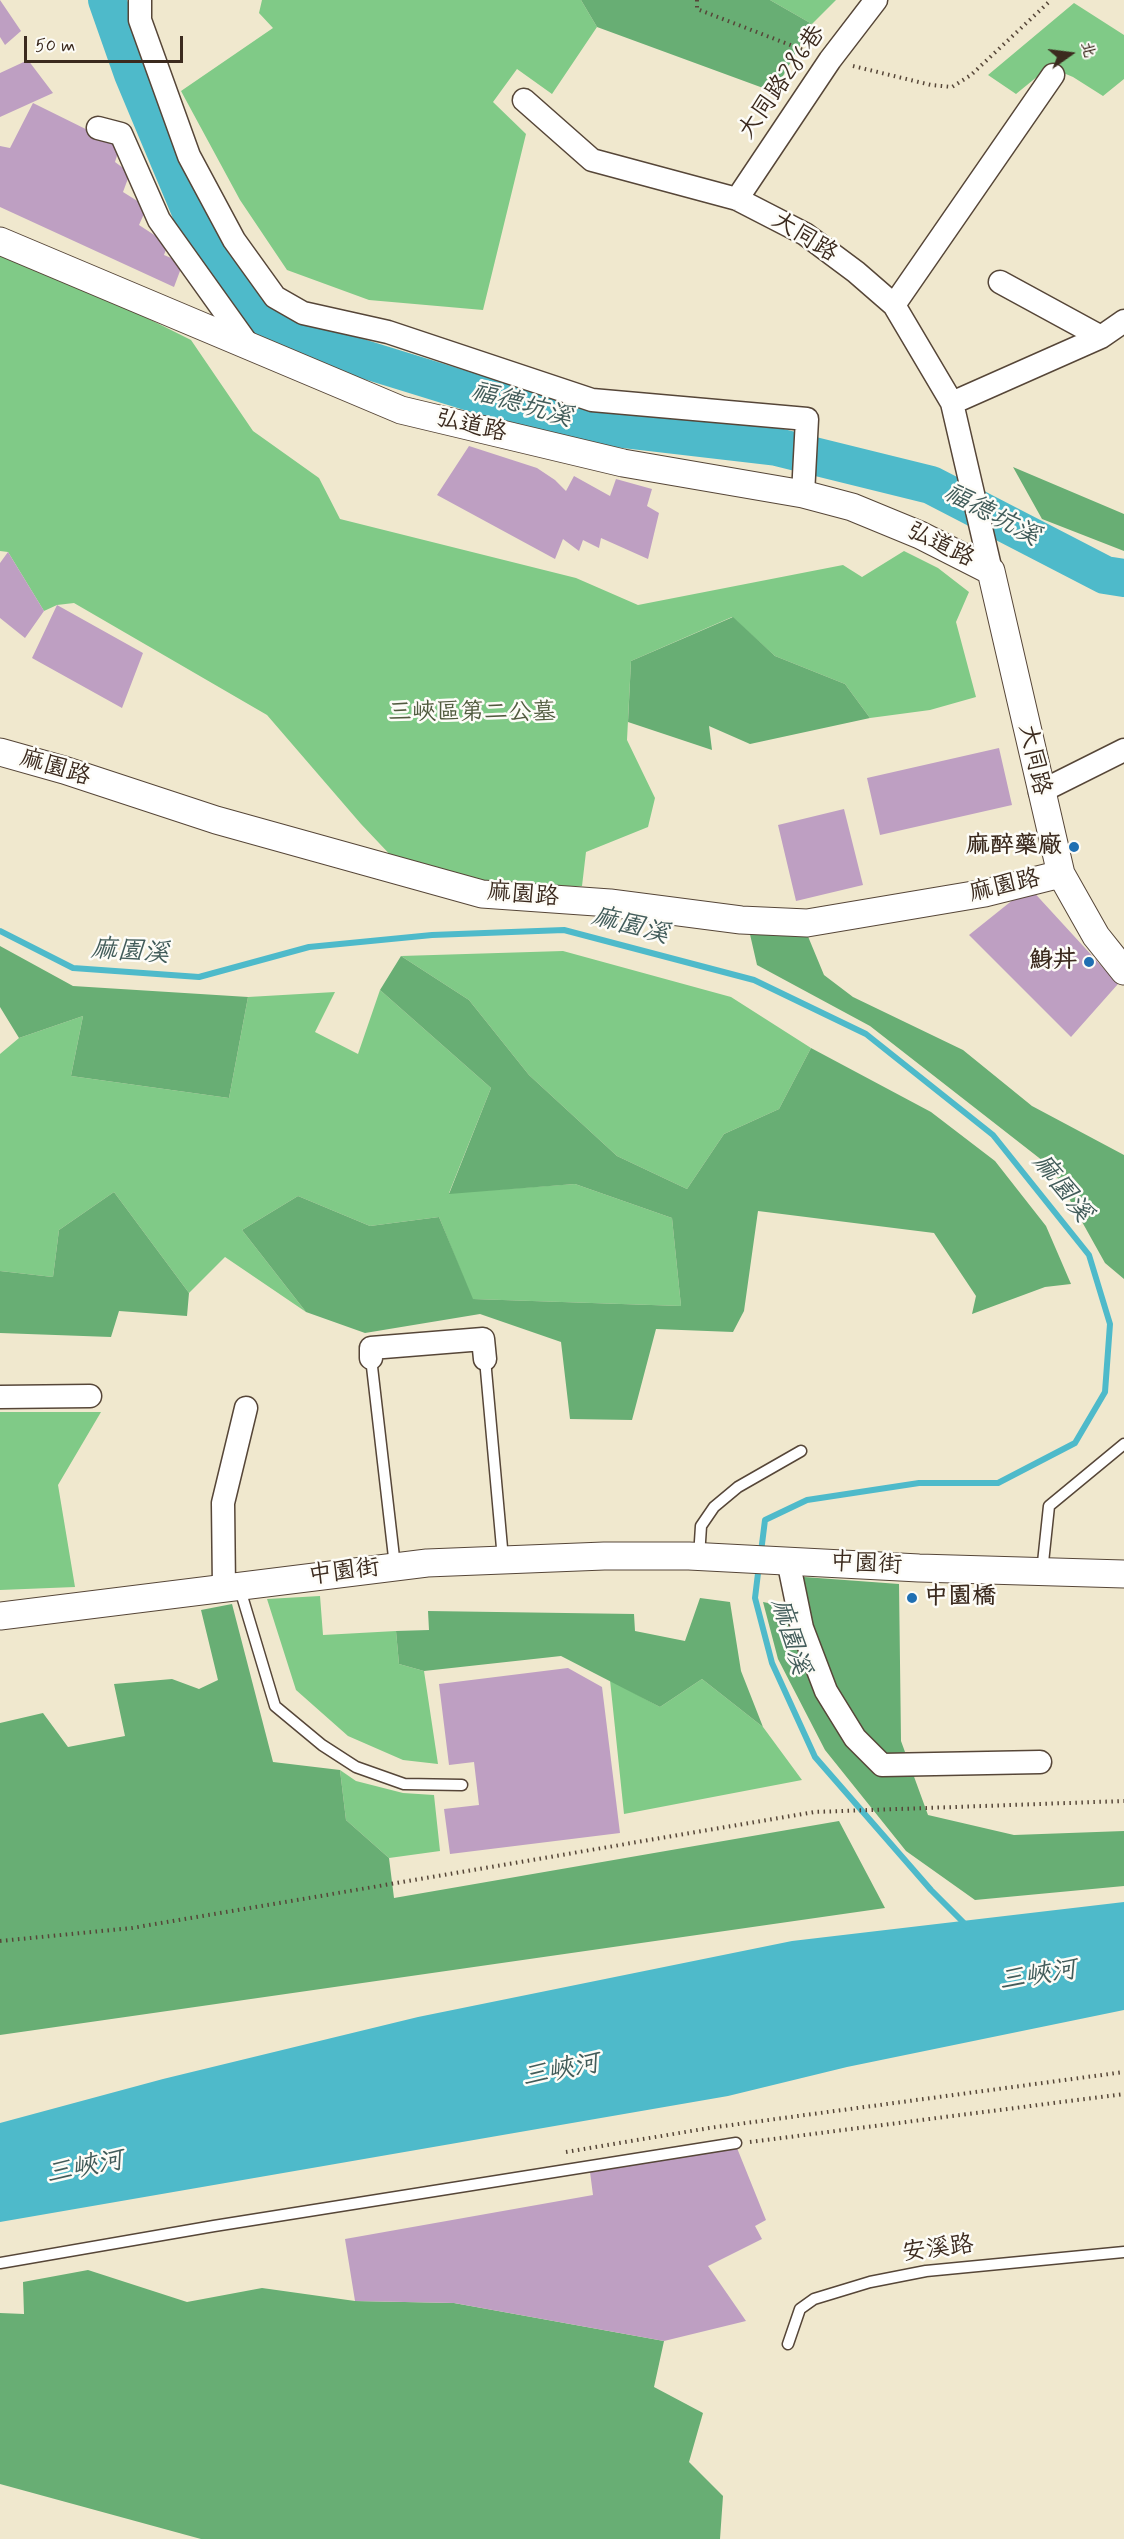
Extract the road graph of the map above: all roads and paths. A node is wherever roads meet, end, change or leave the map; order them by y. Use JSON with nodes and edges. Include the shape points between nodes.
{"nodes":[{"id":1,"x":140,"y":0,"type":"edge"},
{"id":2,"x":697,"y":0,"type":"edge"},
{"id":3,"x":876,"y":0,"type":"edge"},
{"id":4,"x":1051,"y":0,"type":"edge"},
{"id":5,"x":830,"y":60,"type":"junction"},
{"id":6,"x":1053,"y":75,"type":"dead end"},
{"id":7,"x":524,"y":100,"type":"dead end"},
{"id":8,"x":98,"y":129,"type":"dead end"},
{"id":9,"x":737,"y":199,"type":"junction"},
{"id":10,"x":0,"y":240,"type":"edge"},
{"id":11,"x":1000,"y":282,"type":"dead end"},
{"id":12,"x":894,"y":305,"type":"junction"},
{"id":13,"x":1124,"y":321,"type":"edge"},
{"id":14,"x":1101,"y":337,"type":"junction"},
{"id":15,"x":249,"y":346,"type":"junction"},
{"id":16,"x":952,"y":404,"type":"junction"},
{"id":17,"x":803,"y":484,"type":"junction"},
{"id":18,"x":991,"y":572,"type":"junction"},
{"id":19,"x":1124,"y":750,"type":"edge"},
{"id":20,"x":0,"y":752,"type":"edge"},
{"id":21,"x":1040,"y":792,"type":"junction"},
{"id":22,"x":1061,"y":874,"type":"junction"},
{"id":23,"x":1124,"y":971,"type":"edge"},
{"id":24,"x":371,"y":1358,"type":"joint"},
{"id":25,"x":485,"y":1359,"type":"joint"},
{"id":26,"x":90,"y":1396,"type":"dead end"},
{"id":27,"x":0,"y":1397,"type":"edge"},
{"id":28,"x":246,"y":1408,"type":"dead end"},
{"id":29,"x":1124,"y":1444,"type":"edge"},
{"id":30,"x":801,"y":1451,"type":"dead end"},
{"id":31,"x":694,"y":1556,"type":"junction"},
{"id":32,"x":503,"y":1560,"type":"junction"},
{"id":33,"x":788,"y":1560,"type":"junction"},
{"id":34,"x":395,"y":1567,"type":"junction"},
{"id":35,"x":1042,"y":1573,"type":"junction"},
{"id":36,"x":1124,"y":1574,"type":"edge"},
{"id":37,"x":231,"y":1587,"type":"junction"},
{"id":38,"x":0,"y":1616,"type":"edge"},
{"id":39,"x":1040,"y":1762,"type":"dead end"},
{"id":40,"x":462,"y":1785,"type":"dead end"},
{"id":41,"x":1124,"y":1801,"type":"edge"},
{"id":42,"x":0,"y":1941,"type":"edge"},
{"id":43,"x":1124,"y":2094,"type":"edge"},
{"id":44,"x":736,"y":2144,"type":"joint"},
{"id":45,"x":1124,"y":2252,"type":"edge"},
{"id":46,"x":0,"y":2263,"type":"edge"},
{"id":47,"x":788,"y":2344,"type":"dead end"}],
"edges":[{"from":1,"to":17,"type":"street","via":[[140,20],[189,156],[234,240],[275,297],[303,313],[388,332],[592,400],[807,419]]},
{"from":2,"to":5,"type":"path","via":[[698,9]]},
{"from":3,"to":5,"type":"street","name":"大同路286巷"},
{"from":4,"to":5,"type":"path","via":[[971,75],[952,87]]},
{"from":5,"to":9,"type":"street","name":"大同路286巷"},
{"from":6,"to":12,"type":"street"},
{"from":7,"to":9,"type":"street","name":"大同路","via":[[592,160]]},
{"from":8,"to":15,"type":"street","via":[[121,134],[159,220]]},
{"from":9,"to":12,"type":"street","name":"大同路","via":[[805,234]]},
{"from":10,"to":15,"type":"street","name":"弘道路"},
{"from":11,"to":14,"type":"street"},
{"from":12,"to":16,"type":"street","name":"大同路"},
{"from":13,"to":14,"type":"street"},
{"from":14,"to":16,"type":"street"},
{"from":15,"to":17,"type":"street","name":"弘道路","via":[[401,410],[623,463]]},
{"from":16,"to":18,"type":"street","name":"大同路"},
{"from":17,"to":18,"type":"street","name":"弘道路"},
{"from":18,"to":21,"type":"street","name":"大同路"},
{"from":19,"to":21,"type":"street"},
{"from":20,"to":22,"type":"street","name":"麻園路","via":[[216,820],[482,894],[807,923],[985,893]]},
{"from":21,"to":22,"type":"street","name":"大同路"},
{"from":22,"to":23,"type":"street","name":"大同路","via":[[1096,936]]},
{"from":24,"to":25,"type":"street","via":[[371,1348],[483,1339]]},
{"from":24,"to":34,"type":"lane"},
{"from":25,"to":32,"type":"lane"},
{"from":26,"to":27,"type":"street"},
{"from":28,"to":37,"type":"street","via":[[223,1503]]},
{"from":29,"to":35,"type":"lane","via":[[1049,1506]]},
{"from":30,"to":31,"type":"lane","via":[[738,1487],[714,1507],[701,1526]]},
{"from":31,"to":32,"type":"street","name":"中園街"},
{"from":31,"to":33,"type":"street"},
{"from":32,"to":34,"type":"street","name":"中園街"},
{"from":33,"to":35,"type":"street","name":"中園街"},
{"from":33,"to":39,"type":"street","via":[[802,1628],[826,1690],[855,1738],[882,1765]]},
{"from":34,"to":37,"type":"street","name":"中園街"},
{"from":35,"to":36,"type":"street","name":"中園街"},
{"from":37,"to":38,"type":"street","name":"中園街"},
{"from":37,"to":40,"type":"lane","via":[[275,1706],[356,1767],[404,1784]]},
{"from":41,"to":42,"type":"path","via":[[814,1812],[132,1928]]},
{"from":43,"to":44,"type":"path"},
{"from":44,"to":46,"type":"lane"},
{"from":45,"to":47,"type":"lane","name":"安溪路","via":[[926,2271],[870,2282],[814,2299],[800,2308]]}]}
